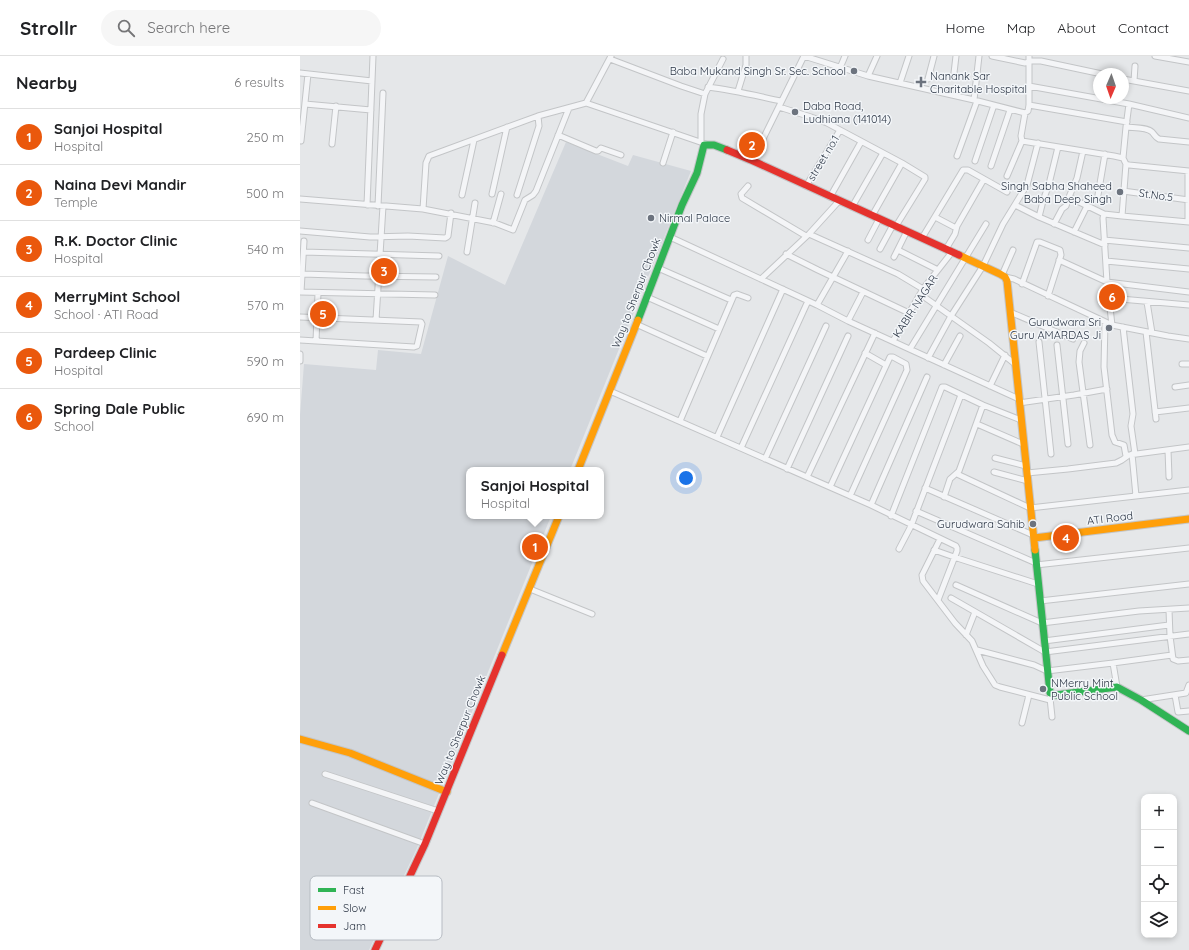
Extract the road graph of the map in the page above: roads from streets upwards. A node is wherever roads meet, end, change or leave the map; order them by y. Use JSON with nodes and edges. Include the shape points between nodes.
{"nodes":[{"id":1,"x":373,"y":56,"type":"edge"},
{"id":2,"x":746,"y":56,"type":"edge"},
{"id":3,"x":804,"y":56,"type":"edge"},
{"id":4,"x":845,"y":56,"type":"edge"},
{"id":5,"x":877,"y":56,"type":"edge"},
{"id":6,"x":909,"y":56,"type":"edge"},
{"id":7,"x":934,"y":56,"type":"edge"},
{"id":8,"x":956,"y":56,"type":"edge"},
{"id":9,"x":979,"y":56,"type":"edge"},
{"id":10,"x":992,"y":56,"type":"edge"},
{"id":11,"x":1155,"y":56,"type":"edge"},
{"id":12,"x":611,"y":57,"type":"edge"},
{"id":13,"x":723,"y":59,"type":"dead end"},
{"id":14,"x":1029,"y":59,"type":"edge"},
{"id":15,"x":1189,"y":62,"type":"edge"},
{"id":16,"x":1135,"y":66,"type":"dead end"},
{"id":17,"x":840,"y":68,"type":"junction"},
{"id":18,"x":1093,"y":72,"type":"edge"},
{"id":19,"x":300,"y":73,"type":"edge"},
{"id":20,"x":954,"y":73,"type":"dead end"},
{"id":21,"x":308,"y":74,"type":"junction"},
{"id":22,"x":868,"y":76,"type":"junction"},
{"id":23,"x":928,"y":79,"type":"dead end"},
{"id":24,"x":1129,"y":80,"type":"edge"},
{"id":25,"x":372,"y":81,"type":"junction"},
{"id":26,"x":1134,"y":81,"type":"junction"},
{"id":27,"x":900,"y":83,"type":"junction"},
{"id":28,"x":1029,"y":86,"type":"junction"},
{"id":29,"x":708,"y":87,"type":"junction"},
{"id":30,"x":738,"y":91,"type":"junction"},
{"id":31,"x":1189,"y":91,"type":"edge"},
{"id":32,"x":383,"y":93,"type":"dead end"},
{"id":33,"x":705,"y":94,"type":"junction"},
{"id":34,"x":1093,"y":98,"type":"edge"},
{"id":35,"x":975,"y":100,"type":"junction"},
{"id":36,"x":781,"y":101,"type":"junction"},
{"id":37,"x":586,"y":103,"type":"junction"},
{"id":38,"x":305,"y":104,"type":"junction"},
{"id":39,"x":1129,"y":104,"type":"joint"},
{"id":40,"x":994,"y":105,"type":"junction"},
{"id":41,"x":1029,"y":105,"type":"junction"},
{"id":42,"x":336,"y":106,"type":"junction"},
{"id":43,"x":779,"y":107,"type":"junction"},
{"id":44,"x":569,"y":108,"type":"junction"},
{"id":45,"x":371,"y":110,"type":"junction"},
{"id":46,"x":1010,"y":110,"type":"junction"},
{"id":47,"x":1025,"y":113,"type":"junction"},
{"id":48,"x":538,"y":116,"type":"junction"},
{"id":49,"x":1189,"y":118,"type":"edge"},
{"id":50,"x":1127,"y":125,"type":"junction"},
{"id":51,"x":507,"y":127,"type":"junction"},
{"id":52,"x":840,"y":130,"type":"junction"},
{"id":53,"x":673,"y":132,"type":"junction"},
{"id":54,"x":558,"y":135,"type":"junction"},
{"id":55,"x":474,"y":140,"type":"junction"},
{"id":56,"x":300,"y":141,"type":"edge"},
{"id":57,"x":1022,"y":141,"type":"junction"},
{"id":58,"x":861,"y":142,"type":"junction"},
{"id":59,"x":1189,"y":142,"type":"edge"},
{"id":60,"x":704,"y":143,"type":"junction"},
{"id":61,"x":332,"y":144,"type":"dead end"},
{"id":62,"x":1038,"y":144,"type":"junction"},
{"id":63,"x":1058,"y":146,"type":"junction"},
{"id":64,"x":1083,"y":151,"type":"junction"},
{"id":65,"x":883,"y":153,"type":"junction"},
{"id":66,"x":1105,"y":154,"type":"junction"},
{"id":67,"x":621,"y":155,"type":"dead end"},
{"id":68,"x":958,"y":156,"type":"dead end"},
{"id":69,"x":1123,"y":158,"type":"junction"},
{"id":70,"x":751,"y":160,"type":"junction"},
{"id":71,"x":975,"y":161,"type":"dead end"},
{"id":72,"x":663,"y":163,"type":"dead end"},
{"id":73,"x":902,"y":163,"type":"junction"},
{"id":74,"x":1126,"y":164,"type":"junction"},
{"id":75,"x":991,"y":166,"type":"dead end"},
{"id":76,"x":1189,"y":171,"type":"edge"},
{"id":77,"x":1007,"y":176,"type":"dead end"},
{"id":78,"x":984,"y":179,"type":"junction"},
{"id":79,"x":748,"y":186,"type":"dead end"},
{"id":80,"x":806,"y":186,"type":"junction"},
{"id":81,"x":1123,"y":190,"type":"junction"},
{"id":82,"x":1007,"y":192,"type":"dead end"},
{"id":83,"x":368,"y":193,"type":"junction"},
{"id":84,"x":378,"y":194,"type":"junction"},
{"id":85,"x":492,"y":194,"type":"dead end"},
{"id":86,"x":501,"y":194,"type":"dead end"},
{"id":87,"x":462,"y":195,"type":"dead end"},
{"id":88,"x":517,"y":195,"type":"dead end"},
{"id":89,"x":1098,"y":195,"type":"dead end"},
{"id":90,"x":830,"y":197,"type":"junction"},
{"id":91,"x":1070,"y":197,"type":"junction"},
{"id":92,"x":300,"y":199,"type":"edge"},
{"id":93,"x":1189,"y":200,"type":"edge"},
{"id":94,"x":839,"y":201,"type":"junction"},
{"id":95,"x":475,"y":203,"type":"dead end"},
{"id":96,"x":367,"y":205,"type":"junction"},
{"id":97,"x":1015,"y":205,"type":"junction"},
{"id":98,"x":380,"y":206,"type":"junction"},
{"id":99,"x":1087,"y":206,"type":"junction"},
{"id":100,"x":852,"y":207,"type":"junction"},
{"id":101,"x":423,"y":209,"type":"junction"},
{"id":102,"x":451,"y":214,"type":"junction"},
{"id":103,"x":1104,"y":214,"type":"junction"},
{"id":104,"x":935,"y":216,"type":"junction"},
{"id":105,"x":1122,"y":216,"type":"junction"},
{"id":106,"x":876,"y":217,"type":"junction"},
{"id":107,"x":1039,"y":217,"type":"junction"},
{"id":108,"x":472,"y":218,"type":"junction"},
{"id":109,"x":1189,"y":222,"type":"edge"},
{"id":110,"x":493,"y":223,"type":"junction"},
{"id":111,"x":986,"y":224,"type":"dead end"},
{"id":112,"x":1054,"y":224,"type":"junction"},
{"id":113,"x":895,"y":226,"type":"junction"},
{"id":114,"x":956,"y":228,"type":"junction"},
{"id":115,"x":300,"y":231,"type":"edge"},
{"id":116,"x":907,"y":231,"type":"junction"},
{"id":117,"x":1074,"y":232,"type":"junction"},
{"id":118,"x":807,"y":235,"type":"junction"},
{"id":119,"x":670,"y":236,"type":"junction"},
{"id":120,"x":381,"y":237,"type":"junction"},
{"id":121,"x":922,"y":238,"type":"junction"},
{"id":122,"x":868,"y":240,"type":"dead end"},
{"id":123,"x":304,"y":241,"type":"dead end"},
{"id":124,"x":1104,"y":243,"type":"junction"},
{"id":125,"x":880,"y":248,"type":"dead end"},
{"id":126,"x":1189,"y":248,"type":"edge"},
{"id":127,"x":898,"y":250,"type":"junction"},
{"id":128,"x":1013,"y":250,"type":"dead end"},
{"id":129,"x":848,"y":251,"type":"junction"},
{"id":130,"x":949,"y":251,"type":"junction"},
{"id":131,"x":304,"y":252,"type":"junction"},
{"id":132,"x":467,"y":252,"type":"dead end"},
{"id":133,"x":380,"y":254,"type":"junction"},
{"id":134,"x":786,"y":254,"type":"junction"},
{"id":135,"x":440,"y":256,"type":"dead end"},
{"id":136,"x":894,"y":257,"type":"dead end"},
{"id":137,"x":965,"y":258,"type":"junction"},
{"id":138,"x":1059,"y":260,"type":"junction"},
{"id":139,"x":1106,"y":262,"type":"junction"},
{"id":140,"x":983,"y":266,"type":"junction"},
{"id":141,"x":658,"y":268,"type":"junction"},
{"id":142,"x":1189,"y":269,"type":"edge"},
{"id":143,"x":938,"y":270,"type":"junction"},
{"id":144,"x":303,"y":274,"type":"junction"},
{"id":145,"x":378,"y":276,"type":"junction"},
{"id":146,"x":1003,"y":276,"type":"junction"},
{"id":147,"x":436,"y":277,"type":"dead end"},
{"id":148,"x":833,"y":277,"type":"junction"},
{"id":149,"x":761,"y":279,"type":"junction"},
{"id":150,"x":1107,"y":282,"type":"junction"},
{"id":151,"x":1022,"y":284,"type":"junction"},
{"id":152,"x":783,"y":290,"type":"junction"},
{"id":153,"x":922,"y":291,"type":"junction"},
{"id":154,"x":301,"y":292,"type":"edge"},
{"id":155,"x":863,"y":292,"type":"junction"},
{"id":156,"x":1189,"y":292,"type":"edge"},
{"id":157,"x":318,"y":293,"type":"junction"},
{"id":158,"x":378,"y":294,"type":"junction"},
{"id":159,"x":435,"y":295,"type":"dead end"},
{"id":160,"x":1048,"y":296,"type":"junction"},
{"id":161,"x":646,"y":297,"type":"junction"},
{"id":162,"x":748,"y":298,"type":"dead end"},
{"id":163,"x":1109,"y":298,"type":"junction"},
{"id":164,"x":731,"y":300,"type":"junction"},
{"id":165,"x":808,"y":301,"type":"junction"},
{"id":166,"x":1147,"y":302,"type":"junction"},
{"id":167,"x":936,"y":304,"type":"junction"},
{"id":168,"x":817,"y":305,"type":"junction"},
{"id":169,"x":1189,"y":306,"type":"edge"},
{"id":170,"x":1010,"y":312,"type":"junction"},
{"id":171,"x":909,"y":313,"type":"junction"},
{"id":172,"x":951,"y":316,"type":"junction"},
{"id":173,"x":300,"y":317,"type":"edge"},
{"id":174,"x":317,"y":318,"type":"junction"},
{"id":175,"x":376,"y":320,"type":"junction"},
{"id":176,"x":848,"y":321,"type":"junction"},
{"id":177,"x":1105,"y":322,"type":"junction"},
{"id":178,"x":636,"y":324,"type":"junction"},
{"id":179,"x":1112,"y":324,"type":"junction"},
{"id":180,"x":826,"y":326,"type":"dead end"},
{"id":181,"x":1123,"y":327,"type":"junction"},
{"id":182,"x":719,"y":329,"type":"junction"},
{"id":183,"x":1146,"y":332,"type":"junction"},
{"id":184,"x":875,"y":333,"type":"junction"},
{"id":185,"x":1152,"y":333,"type":"junction"},
{"id":186,"x":848,"y":336,"type":"dead end"},
{"id":187,"x":960,"y":336,"type":"dead end"},
{"id":188,"x":1073,"y":339,"type":"dead end"},
{"id":189,"x":1189,"y":339,"type":"edge"},
{"id":190,"x":300,"y":340,"type":"edge"},
{"id":191,"x":316,"y":341,"type":"junction"},
{"id":192,"x":892,"y":341,"type":"junction"},
{"id":193,"x":1039,"y":342,"type":"dead end"},
{"id":194,"x":1084,"y":343,"type":"dead end"},
{"id":195,"x":1057,"y":345,"type":"dead end"},
{"id":196,"x":910,"y":349,"type":"junction"},
{"id":197,"x":864,"y":353,"type":"junction"},
{"id":198,"x":300,"y":354,"type":"edge"},
{"id":199,"x":1005,"y":355,"type":"junction"},
{"id":200,"x":707,"y":356,"type":"junction"},
{"id":201,"x":928,"y":358,"type":"junction"},
{"id":202,"x":300,"y":361,"type":"edge"},
{"id":203,"x":1015,"y":364,"type":"junction"},
{"id":204,"x":1182,"y":364,"type":"dead end"},
{"id":205,"x":1189,"y":364,"type":"edge"},
{"id":206,"x":886,"y":365,"type":"junction"},
{"id":207,"x":944,"y":365,"type":"junction"},
{"id":208,"x":927,"y":377,"type":"dead end"},
{"id":209,"x":1189,"y":385,"type":"edge"},
{"id":210,"x":990,"y":386,"type":"junction"},
{"id":211,"x":1175,"y":387,"type":"dead end"},
{"id":212,"x":1106,"y":389,"type":"junction"},
{"id":213,"x":610,"y":391,"type":"junction"},
{"id":214,"x":1083,"y":393,"type":"junction"},
{"id":215,"x":961,"y":395,"type":"junction"},
{"id":216,"x":1063,"y":397,"type":"junction"},
{"id":217,"x":1045,"y":400,"type":"junction"},
{"id":218,"x":1019,"y":401,"type":"junction"},
{"id":219,"x":984,"y":406,"type":"junction"},
{"id":220,"x":1189,"y":408,"type":"edge"},
{"id":221,"x":1155,"y":412,"type":"junction"},
{"id":222,"x":1021,"y":420,"type":"junction"},
{"id":223,"x":1156,"y":420,"type":"dead end"},
{"id":224,"x":680,"y":421,"type":"junction"},
{"id":225,"x":977,"y":424,"type":"junction"},
{"id":226,"x":716,"y":437,"type":"junction"},
{"id":227,"x":1023,"y":444,"type":"junction"},
{"id":228,"x":1068,"y":444,"type":"dead end"},
{"id":229,"x":1090,"y":445,"type":"dead end"},
{"id":230,"x":1189,"y":447,"type":"edge"},
{"id":231,"x":741,"y":448,"type":"junction"},
{"id":232,"x":1168,"y":450,"type":"junction"},
{"id":233,"x":1051,"y":454,"type":"dead end"},
{"id":234,"x":1134,"y":454,"type":"junction"},
{"id":235,"x":1126,"y":456,"type":"junction"},
{"id":236,"x":995,"y":458,"type":"dead end"},
{"id":237,"x":766,"y":459,"type":"junction"},
{"id":238,"x":579,"y":467,"type":"edge"},
{"id":239,"x":787,"y":469,"type":"junction"},
{"id":240,"x":994,"y":472,"type":"dead end"},
{"id":241,"x":1027,"y":473,"type":"junction"},
{"id":242,"x":957,"y":474,"type":"junction"},
{"id":243,"x":807,"y":477,"type":"junction"},
{"id":244,"x":1169,"y":477,"type":"dead end"},
{"id":245,"x":830,"y":487,"type":"junction"},
{"id":246,"x":925,"y":488,"type":"junction"},
{"id":247,"x":1189,"y":490,"type":"edge"},
{"id":248,"x":850,"y":496,"type":"junction"},
{"id":249,"x":1136,"y":496,"type":"junction"},
{"id":250,"x":944,"y":497,"type":"junction"},
{"id":251,"x":871,"y":505,"type":"junction"},
{"id":252,"x":1030,"y":508,"type":"junction"},
{"id":253,"x":916,"y":511,"type":"junction"},
{"id":254,"x":891,"y":516,"type":"junction"},
{"id":255,"x":558,"y":519,"type":"edge"},
{"id":256,"x":1189,"y":519,"type":"edge"},
{"id":257,"x":911,"y":526,"type":"junction"},
{"id":258,"x":1034,"y":537,"type":"junction"},
{"id":259,"x":940,"y":539,"type":"junction"},
{"id":260,"x":899,"y":548,"type":"dead end"},
{"id":261,"x":1189,"y":548,"type":"edge"},
{"id":262,"x":934,"y":550,"type":"junction"},
{"id":263,"x":954,"y":557,"type":"junction"},
{"id":264,"x":1036,"y":564,"type":"junction"},
{"id":265,"x":1038,"y":584,"type":"junction"},
{"id":266,"x":1189,"y":584,"type":"edge"},
{"id":267,"x":956,"y":585,"type":"dead end"},
{"id":268,"x":530,"y":589,"type":"junction"},
{"id":269,"x":951,"y":598,"type":"dead end"},
{"id":270,"x":938,"y":600,"type":"junction"},
{"id":271,"x":1040,"y":601,"type":"junction"},
{"id":272,"x":1189,"y":608,"type":"edge"},
{"id":273,"x":1169,"y":610,"type":"junction"},
{"id":274,"x":975,"y":612,"type":"junction"},
{"id":275,"x":592,"y":614,"type":"dead end"},
{"id":276,"x":1042,"y":623,"type":"junction"},
{"id":277,"x":1169,"y":624,"type":"junction"},
{"id":278,"x":1189,"y":634,"type":"edge"},
{"id":279,"x":966,"y":635,"type":"junction"},
{"id":280,"x":1170,"y":636,"type":"junction"},
{"id":281,"x":1044,"y":641,"type":"junction"},
{"id":282,"x":977,"y":650,"type":"junction"},
{"id":283,"x":1045,"y":652,"type":"junction"},
{"id":284,"x":1172,"y":654,"type":"junction"},
{"id":285,"x":1189,"y":660,"type":"edge"},
{"id":286,"x":1113,"y":664,"type":"junction"},
{"id":287,"x":1047,"y":671,"type":"junction"},
{"id":288,"x":1189,"y":685,"type":"edge"},
{"id":289,"x":1117,"y":687,"type":"junction"},
{"id":290,"x":1029,"y":695,"type":"junction"},
{"id":291,"x":1175,"y":695,"type":"junction"},
{"id":292,"x":1050,"y":697,"type":"junction"},
{"id":293,"x":1141,"y":700,"type":"junction"},
{"id":294,"x":1189,"y":711,"type":"edge"},
{"id":295,"x":1052,"y":717,"type":"dead end"},
{"id":296,"x":1022,"y":723,"type":"dead end"},
{"id":297,"x":1189,"y":731,"type":"edge"},
{"id":298,"x":300,"y":738,"type":"edge"},
{"id":299,"x":325,"y":774,"type":"dead end"},
{"id":300,"x":447,"y":792,"type":"junction"},
{"id":301,"x":312,"y":803,"type":"dead end"},
{"id":302,"x":438,"y":811,"type":"junction"},
{"id":303,"x":425,"y":844,"type":"junction"},
{"id":304,"x":410,"y":876,"type":"edge"},
{"id":305,"x":380,"y":940,"type":"edge"},
{"id":306,"x":375,"y":950,"type":"edge"}],
"edges":[{"from":1,"to":25,"type":"street"},
{"from":2,"to":30,"type":"street","via":[[746,65]]},
{"from":3,"to":17,"type":"street"},
{"from":3,"to":36,"type":"street"},
{"from":4,"to":17,"type":"street"},
{"from":5,"to":22,"type":"street"},
{"from":6,"to":27,"type":"street"},
{"from":7,"to":23,"type":"street"},
{"from":8,"to":20,"type":"street"},
{"from":9,"to":35,"type":"street"},
{"from":10,"to":14,"type":"street","via":[[1023,63]]},
{"from":11,"to":15,"type":"street"},
{"from":12,"to":33,"type":"street"},
{"from":12,"to":37,"type":"street"},
{"from":13,"to":29,"type":"street"},
{"from":14,"to":18,"type":"street"},
{"from":14,"to":28,"type":"street"},
{"from":16,"to":26,"type":"street"},
{"from":17,"to":22,"type":"street"},
{"from":19,"to":21,"type":"street"},
{"from":21,"to":25,"type":"street"},
{"from":21,"to":38,"type":"street"},
{"from":22,"to":27,"type":"street"},
{"from":24,"to":26,"type":"street"},
{"from":25,"to":45,"type":"street"},
{"from":26,"to":31,"type":"street"},
{"from":27,"to":35,"type":"street"},
{"from":28,"to":34,"type":"street"},
{"from":28,"to":41,"type":"street"},
{"from":29,"to":30,"type":"street"},
{"from":29,"to":33,"type":"street"},
{"from":30,"to":36,"type":"street"},
{"from":32,"to":84,"type":"street"},
{"from":33,"to":60,"type":"street","via":[[701,114]]},
{"from":35,"to":40,"type":"street"},
{"from":35,"to":68,"type":"street"},
{"from":36,"to":43,"type":"street"},
{"from":37,"to":44,"type":"street"},
{"from":37,"to":53,"type":"street"},
{"from":38,"to":42,"type":"street"},
{"from":38,"to":56,"type":"street"},
{"from":39,"to":49,"type":"street"},
{"from":39,"to":50,"type":"street"},
{"from":40,"to":46,"type":"street"},
{"from":40,"to":71,"type":"street"},
{"from":41,"to":47,"type":"street"},
{"from":41,"to":50,"type":"street"},
{"from":42,"to":45,"type":"street"},
{"from":42,"to":61,"type":"street"},
{"from":43,"to":52,"type":"street"},
{"from":43,"to":70,"type":"street"},
{"from":44,"to":48,"type":"street"},
{"from":44,"to":54,"type":"street"},
{"from":45,"to":83,"type":"street"},
{"from":46,"to":47,"type":"street"},
{"from":46,"to":75,"type":"street"},
{"from":47,"to":57,"type":"street"},
{"from":48,"to":51,"type":"street"},
{"from":48,"to":88,"type":"street","via":[[539,126]]},
{"from":50,"to":59,"type":"street","via":[[1153,132],[1159,139]]},
{"from":50,"to":69,"type":"street"},
{"from":51,"to":55,"type":"street"},
{"from":51,"to":85,"type":"street"},
{"from":52,"to":58,"type":"street"},
{"from":52,"to":80,"type":"street","name":"street no.1"},
{"from":53,"to":60,"type":"street"},
{"from":53,"to":72,"type":"street"},
{"from":54,"to":67,"type":"street","via":[[596,151],[602,148]]},
{"from":54,"to":110,"type":"street","via":[[536,191],[525,200],[513,230]]},
{"from":55,"to":87,"type":"street"},
{"from":55,"to":101,"type":"street","via":[[428,158]]},
{"from":57,"to":62,"type":"street"},
{"from":57,"to":77,"type":"street"},
{"from":58,"to":65,"type":"street"},
{"from":58,"to":90,"type":"street"},
{"from":60,"to":70,"type":"street"},
{"from":60,"to":119,"type":"street","name":"Way to Sherpur Chowk","via":[[696,173]]},
{"from":62,"to":63,"type":"street"},
{"from":62,"to":97,"type":"street","via":[[1027,185]]},
{"from":63,"to":64,"type":"street"},
{"from":63,"to":107,"type":"street"},
{"from":64,"to":66,"type":"street"},
{"from":64,"to":91,"type":"street"},
{"from":65,"to":73,"type":"street"},
{"from":65,"to":100,"type":"street"},
{"from":66,"to":69,"type":"street"},
{"from":66,"to":89,"type":"street"},
{"from":69,"to":74,"type":"street"},
{"from":70,"to":80,"type":"street"},
{"from":73,"to":106,"type":"street"},
{"from":73,"to":113,"type":"street","via":[[925,179]]},
{"from":74,"to":76,"type":"street"},
{"from":74,"to":81,"type":"street"},
{"from":76,"to":93,"type":"street"},
{"from":78,"to":82,"type":"street"},
{"from":78,"to":104,"type":"street","via":[[968,170],[961,171]]},
{"from":78,"to":114,"type":"street","name":"KABIR NAGAR"},
{"from":79,"to":118,"type":"street","via":[[741,194],[742,198]]},
{"from":80,"to":90,"type":"street"},
{"from":81,"to":93,"type":"street","name":"St.No.5"},
{"from":81,"to":105,"type":"street"},
{"from":83,"to":84,"type":"street"},
{"from":83,"to":96,"type":"street"},
{"from":84,"to":98,"type":"street"},
{"from":86,"to":110,"type":"street"},
{"from":90,"to":94,"type":"street"},
{"from":91,"to":99,"type":"street"},
{"from":91,"to":112,"type":"street"},
{"from":92,"to":96,"type":"street"},
{"from":93,"to":109,"type":"street"},
{"from":94,"to":100,"type":"street"},
{"from":94,"to":118,"type":"street"},
{"from":95,"to":108,"type":"street"},
{"from":96,"to":98,"type":"street"},
{"from":97,"to":107,"type":"street"},
{"from":97,"to":140,"type":"street"},
{"from":98,"to":101,"type":"street"},
{"from":98,"to":120,"type":"street"},
{"from":99,"to":103,"type":"street"},
{"from":99,"to":117,"type":"street"},
{"from":100,"to":106,"type":"street"},
{"from":101,"to":102,"type":"street"},
{"from":102,"to":108,"type":"street"},
{"from":102,"to":120,"type":"street","via":[[446,238]]},
{"from":103,"to":105,"type":"street"},
{"from":103,"to":124,"type":"street"},
{"from":104,"to":114,"type":"street"},
{"from":104,"to":121,"type":"street"},
{"from":105,"to":109,"type":"street"},
{"from":106,"to":113,"type":"street"},
{"from":106,"to":122,"type":"street"},
{"from":107,"to":112,"type":"street"},
{"from":108,"to":110,"type":"street"},
{"from":108,"to":132,"type":"street"},
{"from":111,"to":137,"type":"street"},
{"from":112,"to":117,"type":"street"},
{"from":113,"to":116,"type":"street"},
{"from":113,"to":125,"type":"street"},
{"from":114,"to":130,"type":"street","name":"KABIR NAGAR"},
{"from":115,"to":120,"type":"street"},
{"from":116,"to":121,"type":"street"},
{"from":116,"to":127,"type":"street"},
{"from":117,"to":124,"type":"street"},
{"from":118,"to":129,"type":"street"},
{"from":118,"to":134,"type":"street"},
{"from":119,"to":141,"type":"street","name":"Way to Sherpur Chowk"},
{"from":119,"to":149,"type":"street"},
{"from":120,"to":133,"type":"street"},
{"from":121,"to":130,"type":"street"},
{"from":123,"to":131,"type":"street"},
{"from":124,"to":126,"type":"street"},
{"from":124,"to":139,"type":"street"},
{"from":127,"to":136,"type":"street"},
{"from":127,"to":143,"type":"street"},
{"from":128,"to":146,"type":"street"},
{"from":129,"to":148,"type":"street"},
{"from":129,"to":153,"type":"street","via":[[898,274]]},
{"from":130,"to":137,"type":"street"},
{"from":130,"to":143,"type":"street","name":"KABIR NAGAR"},
{"from":131,"to":133,"type":"street"},
{"from":131,"to":144,"type":"street"},
{"from":133,"to":135,"type":"street"},
{"from":133,"to":145,"type":"street"},
{"from":134,"to":148,"type":"street"},
{"from":134,"to":149,"type":"street"},
{"from":137,"to":140,"type":"street"},
{"from":137,"to":167,"type":"street"},
{"from":138,"to":150,"type":"street"},
{"from":138,"to":151,"type":"street","via":[[1060,250],[1037,242]]},
{"from":138,"to":160,"type":"street"},
{"from":139,"to":142,"type":"street"},
{"from":139,"to":150,"type":"street"},
{"from":140,"to":146,"type":"street"},
{"from":140,"to":172,"type":"street"},
{"from":141,"to":161,"type":"street","name":"Way to Sherpur Chowk"},
{"from":141,"to":164,"type":"street"},
{"from":143,"to":153,"type":"street","name":"KABIR NAGAR"},
{"from":144,"to":145,"type":"street"},
{"from":144,"to":154,"type":"street"},
{"from":145,"to":147,"type":"street"},
{"from":145,"to":158,"type":"street"},
{"from":146,"to":151,"type":"street"},
{"from":146,"to":170,"type":"street","via":[[1007,281]]},
{"from":148,"to":155,"type":"street"},
{"from":148,"to":168,"type":"street"},
{"from":149,"to":152,"type":"street"},
{"from":150,"to":156,"type":"street"},
{"from":150,"to":163,"type":"street"},
{"from":151,"to":160,"type":"street"},
{"from":152,"to":165,"type":"street"},
{"from":152,"to":226,"type":"street"},
{"from":153,"to":167,"type":"street"},
{"from":153,"to":171,"type":"street","name":"KABIR NAGAR"},
{"from":154,"to":157,"type":"street"},
{"from":155,"to":171,"type":"street"},
{"from":155,"to":176,"type":"street"},
{"from":157,"to":158,"type":"street"},
{"from":157,"to":174,"type":"street"},
{"from":158,"to":159,"type":"street"},
{"from":158,"to":175,"type":"street"},
{"from":160,"to":177,"type":"street"},
{"from":161,"to":178,"type":"street","name":"Way to Sherpur Chowk"},
{"from":161,"to":182,"type":"street"},
{"from":162,"to":164,"type":"street","via":[[736,294]]},
{"from":163,"to":166,"type":"street"},
{"from":163,"to":179,"type":"street"},
{"from":164,"to":182,"type":"street"},
{"from":165,"to":168,"type":"street"},
{"from":165,"to":231,"type":"street"},
{"from":166,"to":169,"type":"street"},
{"from":166,"to":185,"type":"street"},
{"from":167,"to":172,"type":"street"},
{"from":167,"to":196,"type":"street"},
{"from":168,"to":176,"type":"street"},
{"from":170,"to":188,"type":"street"},
{"from":170,"to":203,"type":"street"},
{"from":171,"to":192,"type":"street","name":"KABIR NAGAR"},
{"from":172,"to":199,"type":"street"},
{"from":172,"to":201,"type":"street"},
{"from":173,"to":174,"type":"street"},
{"from":174,"to":175,"type":"street"},
{"from":174,"to":191,"type":"street"},
{"from":175,"to":191,"type":"street","via":[[421,322],[417,346]]},
{"from":176,"to":184,"type":"street"},
{"from":177,"to":179,"type":"street"},
{"from":177,"to":212,"type":"street"},
{"from":178,"to":200,"type":"street"},
{"from":178,"to":213,"type":"street","name":"Way to Sherpur Chowk"},
{"from":179,"to":181,"type":"street"},
{"from":180,"to":237,"type":"street"},
{"from":181,"to":183,"type":"street"},
{"from":181,"to":234,"type":"street","via":[[1133,414],[1131,426]]},
{"from":182,"to":200,"type":"street"},
{"from":183,"to":185,"type":"street"},
{"from":183,"to":221,"type":"street"},
{"from":184,"to":192,"type":"street"},
{"from":184,"to":197,"type":"street"},
{"from":185,"to":189,"type":"street"},
{"from":186,"to":239,"type":"street"},
{"from":187,"to":207,"type":"street"},
{"from":190,"to":191,"type":"street"},
{"from":192,"to":196,"type":"street"},
{"from":193,"to":217,"type":"street"},
{"from":194,"to":214,"type":"street","via":[[1078,359]]},
{"from":195,"to":216,"type":"street"},
{"from":196,"to":201,"type":"street"},
{"from":197,"to":206,"type":"street"},
{"from":197,"to":243,"type":"street"},
{"from":198,"to":202,"type":"street"},
{"from":199,"to":203,"type":"street"},
{"from":199,"to":210,"type":"street"},
{"from":200,"to":224,"type":"street"},
{"from":201,"to":207,"type":"street"},
{"from":203,"to":218,"type":"street"},
{"from":204,"to":205,"type":"street"},
{"from":206,"to":245,"type":"street"},
{"from":206,"to":248,"type":"street","via":[[892,356],[908,367]]},
{"from":207,"to":210,"type":"street"},
{"from":208,"to":251,"type":"street"},
{"from":209,"to":211,"type":"street"},
{"from":210,"to":218,"type":"street"},
{"from":212,"to":214,"type":"street"},
{"from":212,"to":235,"type":"street","via":[[1113,439],[1124,445]]},
{"from":213,"to":224,"type":"street"},
{"from":213,"to":238,"type":"street","name":"Way to Sherpur Chowk"},
{"from":214,"to":216,"type":"street"},
{"from":214,"to":229,"type":"street"},
{"from":215,"to":219,"type":"street"},
{"from":215,"to":246,"type":"street"},
{"from":215,"to":254,"type":"street","via":[[941,388]]},
{"from":216,"to":217,"type":"street"},
{"from":216,"to":228,"type":"street"},
{"from":217,"to":218,"type":"street"},
{"from":217,"to":233,"type":"street"},
{"from":218,"to":222,"type":"street"},
{"from":219,"to":222,"type":"street"},
{"from":219,"to":225,"type":"street"},
{"from":220,"to":221,"type":"street"},
{"from":221,"to":223,"type":"street"},
{"from":222,"to":227,"type":"street"},
{"from":224,"to":226,"type":"street"},
{"from":225,"to":227,"type":"street"},
{"from":225,"to":242,"type":"street"},
{"from":226,"to":231,"type":"street"},
{"from":227,"to":241,"type":"street"},
{"from":230,"to":232,"type":"street"},
{"from":231,"to":237,"type":"street"},
{"from":232,"to":234,"type":"street"},
{"from":232,"to":244,"type":"street"},
{"from":234,"to":235,"type":"street"},
{"from":234,"to":249,"type":"street"},
{"from":235,"to":241,"type":"street","via":[[1116,463]]},
{"from":236,"to":241,"type":"street"},
{"from":237,"to":239,"type":"street"},
{"from":239,"to":243,"type":"street"},
{"from":240,"to":241,"type":"street"},
{"from":241,"to":252,"type":"street"},
{"from":242,"to":250,"type":"street","via":[[950,478]]},
{"from":242,"to":252,"type":"street"},
{"from":243,"to":245,"type":"street"},
{"from":245,"to":248,"type":"street"},
{"from":246,"to":250,"type":"street"},
{"from":246,"to":253,"type":"street"},
{"from":247,"to":249,"type":"street"},
{"from":248,"to":251,"type":"street"},
{"from":249,"to":252,"type":"street"},
{"from":250,"to":258,"type":"street"},
{"from":251,"to":254,"type":"street"},
{"from":252,"to":258,"type":"street"},
{"from":253,"to":257,"type":"street"},
{"from":253,"to":264,"type":"street"},
{"from":254,"to":257,"type":"street"},
{"from":255,"to":268,"type":"street","name":"Way to Sherpur Chowk"},
{"from":256,"to":258,"type":"street","name":"ATI Road"},
{"from":257,"to":259,"type":"street"},
{"from":257,"to":260,"type":"street"},
{"from":258,"to":264,"type":"street"},
{"from":259,"to":262,"type":"street"},
{"from":259,"to":263,"type":"street","via":[[957,547]]},
{"from":261,"to":264,"type":"street"},
{"from":262,"to":263,"type":"street"},
{"from":262,"to":270,"type":"street","via":[[922,579]]},
{"from":263,"to":265,"type":"street"},
{"from":263,"to":270,"type":"street"},
{"from":264,"to":265,"type":"street"},
{"from":265,"to":271,"type":"street"},
{"from":266,"to":271,"type":"street"},
{"from":267,"to":276,"type":"street"},
{"from":268,"to":275,"type":"street"},
{"from":268,"to":300,"type":"street","name":"Way to Sherpur Chowk"},
{"from":269,"to":274,"type":"street"},
{"from":270,"to":279,"type":"street"},
{"from":271,"to":276,"type":"street"},
{"from":272,"to":273,"type":"street"},
{"from":273,"to":276,"type":"street"},
{"from":273,"to":277,"type":"street"},
{"from":274,"to":279,"type":"street"},
{"from":274,"to":283,"type":"street"},
{"from":276,"to":281,"type":"street"},
{"from":277,"to":280,"type":"street"},
{"from":277,"to":281,"type":"street"},
{"from":278,"to":280,"type":"street"},
{"from":279,"to":282,"type":"street"},
{"from":280,"to":283,"type":"street"},
{"from":280,"to":284,"type":"street"},
{"from":281,"to":283,"type":"street"},
{"from":282,"to":287,"type":"street","via":[[1034,665]]},
{"from":282,"to":290,"type":"street","via":[[995,685]]},
{"from":283,"to":287,"type":"street"},
{"from":284,"to":285,"type":"street","via":[[1175,661]]},
{"from":284,"to":286,"type":"street"},
{"from":286,"to":287,"type":"street"},
{"from":286,"to":289,"type":"street"},
{"from":287,"to":292,"type":"street"},
{"from":288,"to":291,"type":"street","via":[[1186,693]]},
{"from":289,"to":292,"type":"street"},
{"from":289,"to":293,"type":"street"},
{"from":290,"to":292,"type":"street"},
{"from":290,"to":296,"type":"street"},
{"from":291,"to":293,"type":"street"},
{"from":291,"to":294,"type":"street","via":[[1178,712]]},
{"from":292,"to":295,"type":"street"},
{"from":293,"to":297,"type":"street"},
{"from":298,"to":300,"type":"street","via":[[350,753]]},
{"from":299,"to":302,"type":"street"},
{"from":300,"to":302,"type":"street","name":"Way to Sherpur Chowk"},
{"from":301,"to":303,"type":"street"},
{"from":302,"to":303,"type":"street","name":"Way to Sherpur Chowk"},
{"from":303,"to":304,"type":"street","name":"Way to Sherpur Chowk"},
{"from":305,"to":306,"type":"street","name":"Way to Sherpur Chowk"}]}
